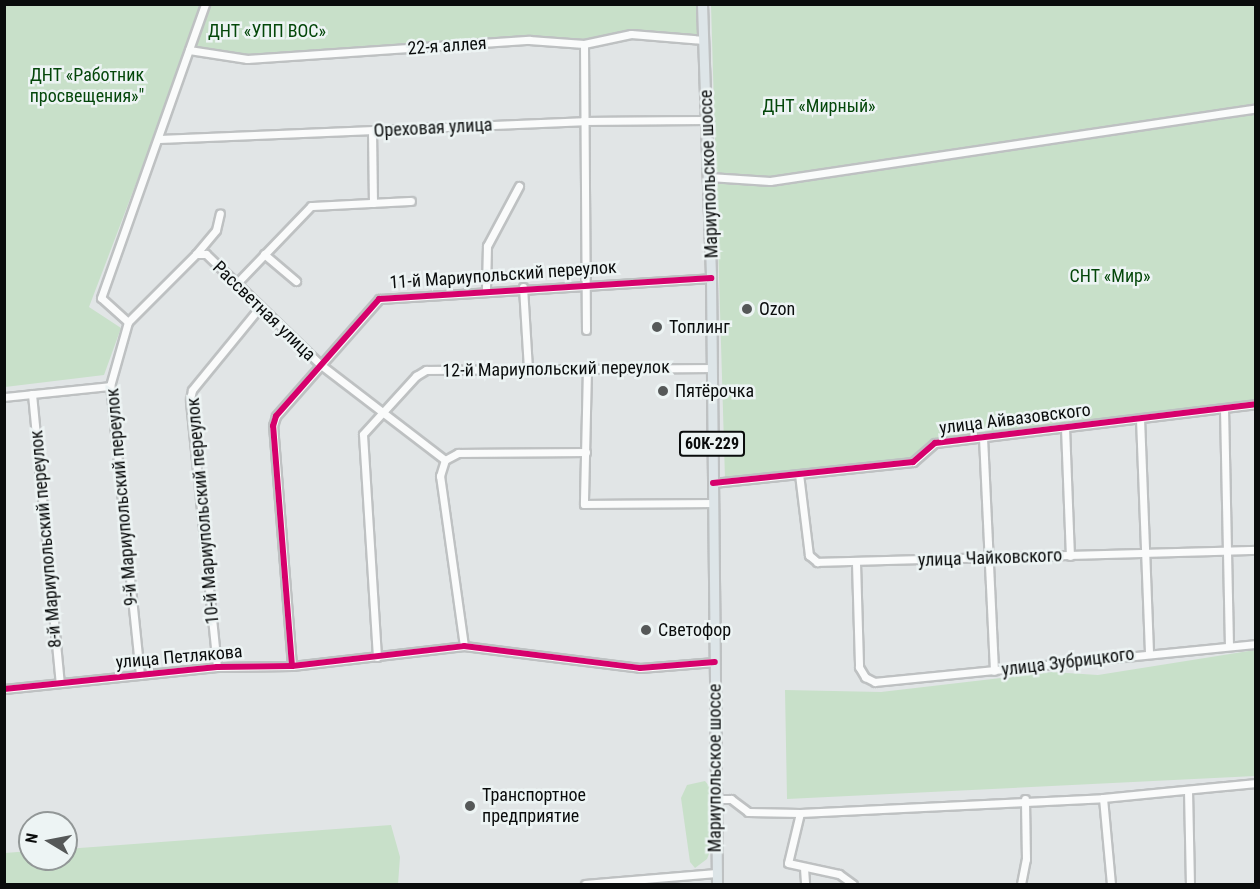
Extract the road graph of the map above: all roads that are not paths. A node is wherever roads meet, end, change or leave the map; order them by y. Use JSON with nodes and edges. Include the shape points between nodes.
{"nodes":[{"id":1,"x":205,"y":4,"type":"edge"},
{"id":2,"x":702,"y":4,"type":"edge"},
{"id":3,"x":704,"y":40,"type":"junction"},
{"id":4,"x":584,"y":44,"type":"junction"},
{"id":5,"x":189,"y":50,"type":"junction"},
{"id":6,"x":1256,"y":108,"type":"edge"},
{"id":7,"x":707,"y":120,"type":"junction"},
{"id":8,"x":583,"y":121,"type":"junction"},
{"id":9,"x":372,"y":131,"type":"junction"},
{"id":10,"x":159,"y":139,"type":"junction"},
{"id":11,"x":709,"y":177,"type":"junction"},
{"id":12,"x":519,"y":186,"type":"dead end"},
{"id":13,"x":411,"y":201,"type":"dead end"},
{"id":14,"x":373,"y":203,"type":"junction"},
{"id":15,"x":220,"y":213,"type":"dead end"},
{"id":16,"x":264,"y":254,"type":"junction"},
{"id":17,"x":196,"y":255,"type":"junction"},
{"id":18,"x":711,"y":278,"type":"junction"},
{"id":19,"x":296,"y":281,"type":"dead end"},
{"id":20,"x":236,"y":284,"type":"junction"},
{"id":21,"x":585,"y":284,"type":"junction"},
{"id":22,"x":523,"y":287,"type":"junction"},
{"id":23,"x":486,"y":289,"type":"junction"},
{"id":24,"x":260,"y":307,"type":"junction"},
{"id":25,"x":128,"y":322,"type":"junction"},
{"id":26,"x":586,"y":330,"type":"dead end"},
{"id":27,"x":321,"y":365,"type":"junction"},
{"id":28,"x":528,"y":368,"type":"junction"},
{"id":29,"x":587,"y":368,"type":"junction"},
{"id":30,"x":712,"y":368,"type":"junction"},
{"id":31,"x":110,"y":386,"type":"junction"},
{"id":32,"x":32,"y":394,"type":"junction"},
{"id":33,"x":4,"y":397,"type":"edge"},
{"id":34,"x":1256,"y":404,"type":"edge"},
{"id":35,"x":1224,"y":408,"type":"junction"},
{"id":36,"x":380,"y":412,"type":"junction"},
{"id":37,"x":1140,"y":418,"type":"junction"},
{"id":38,"x":1065,"y":427,"type":"junction"},
{"id":39,"x":983,"y":437,"type":"junction"},
{"id":40,"x":586,"y":452,"type":"junction"},
{"id":41,"x":445,"y":460,"type":"junction"},
{"id":42,"x":799,"y":474,"type":"junction"},
{"id":43,"x":713,"y":483,"type":"junction"},
{"id":44,"x":713,"y":503,"type":"junction"},
{"id":45,"x":1256,"y":550,"type":"edge"},
{"id":46,"x":1226,"y":552,"type":"junction"},
{"id":47,"x":1145,"y":554,"type":"junction"},
{"id":48,"x":1070,"y":556,"type":"junction"},
{"id":49,"x":986,"y":558,"type":"junction"},
{"id":50,"x":856,"y":563,"type":"junction"},
{"id":51,"x":1256,"y":644,"type":"edge"},
{"id":52,"x":1229,"y":645,"type":"junction"},
{"id":53,"x":464,"y":646,"type":"junction"},
{"id":54,"x":1149,"y":652,"type":"junction"},
{"id":55,"x":377,"y":657,"type":"junction"},
{"id":56,"x":715,"y":662,"type":"junction"},
{"id":57,"x":217,"y":666,"type":"junction"},
{"id":58,"x":292,"y":666,"type":"junction"},
{"id":59,"x":994,"y":672,"type":"junction"},
{"id":60,"x":140,"y":675,"type":"junction"},
{"id":61,"x":60,"y":683,"type":"junction"},
{"id":62,"x":4,"y":689,"type":"edge"},
{"id":63,"x":1256,"y":783,"type":"edge"},
{"id":64,"x":1188,"y":790,"type":"junction"},
{"id":65,"x":1102,"y":798,"type":"junction"},
{"id":66,"x":716,"y":799,"type":"junction"},
{"id":67,"x":1025,"y":799,"type":"junction"},
{"id":68,"x":800,"y":813,"type":"junction"},
{"id":69,"x":804,"y":868,"type":"junction"},
{"id":70,"x":716,"y":873,"type":"junction"},
{"id":71,"x":585,"y":885,"type":"edge"},
{"id":72,"x":717,"y":885,"type":"edge"},
{"id":73,"x":805,"y":885,"type":"edge"},
{"id":74,"x":853,"y":885,"type":"edge"},
{"id":75,"x":1021,"y":885,"type":"edge"},
{"id":76,"x":1111,"y":885,"type":"edge"},
{"id":77,"x":1190,"y":885,"type":"edge"}],
"edges":[{"from":1,"to":5,"type":"street"},
{"from":2,"to":3,"type":"main road","name":"Мариупольское шоссе","number":"60К-229"},
{"from":3,"to":4,"type":"street","name":"22-я аллея","via":[[631,34]]},
{"from":3,"to":7,"type":"main road","name":"Мариупольское шоссе","number":"60К-229"},
{"from":4,"to":5,"type":"street","name":"22-я аллея","via":[[529,40],[247,59]]},
{"from":4,"to":8,"type":"street"},
{"from":5,"to":10,"type":"street"},
{"from":6,"to":11,"type":"street","via":[[770,181]]},
{"from":7,"to":8,"type":"street","name":"Ореховая улица"},
{"from":7,"to":11,"type":"main road","name":"Мариупольское шоссе","number":"60К-229"},
{"from":8,"to":9,"type":"street","name":"Ореховая улица"},
{"from":8,"to":21,"type":"street"},
{"from":9,"to":10,"type":"street","name":"Ореховая улица"},
{"from":9,"to":14,"type":"street"},
{"from":10,"to":25,"type":"street","via":[[101,298]]},
{"from":11,"to":18,"type":"main road","name":"Мариупольское шоссе","number":"60К-229"},
{"from":12,"to":23,"type":"street","name":"11-й Мариупольский переулок","via":[[487,246]]},
{"from":13,"to":14,"type":"street"},
{"from":14,"to":16,"type":"street","via":[[311,206]]},
{"from":15,"to":17,"type":"street","name":"9-й Мариупольский переулок","via":[[216,230]]},
{"from":16,"to":19,"type":"street"},
{"from":16,"to":20,"type":"street"},
{"from":17,"to":20,"type":"street","name":"Рассветная улица","via":[[206,254]]},
{"from":17,"to":25,"type":"street","name":"9-й Мариупольский переулок"},
{"from":18,"to":21,"type":"street","name":"11-й Мариупольский переулок"},
{"from":18,"to":30,"type":"main road","name":"Мариупольское шоссе","number":"60К-229"},
{"from":20,"to":24,"type":"street","name":"Рассветная улица"},
{"from":21,"to":22,"type":"street","name":"11-й Мариупольский переулок"},
{"from":21,"to":26,"type":"street"},
{"from":22,"to":23,"type":"street","name":"11-й Мариупольский переулок"},
{"from":22,"to":28,"type":"street"},
{"from":23,"to":27,"type":"street","name":"11-й Мариупольский переулок","via":[[379,299]]},
{"from":24,"to":27,"type":"street","name":"Рассветная улица"},
{"from":24,"to":57,"type":"street","name":"10-й Мариупольский переулок","via":[[192,390],[190,399]]},
{"from":25,"to":31,"type":"street","name":"9-й Мариупольский переулок"},
{"from":27,"to":36,"type":"street","name":"Рассветная улица"},
{"from":27,"to":58,"type":"street","name":"11-й Мариупольский переулок","via":[[276,416],[273,426]]},
{"from":28,"to":29,"type":"street","name":"12-й Мариупольский переулок"},
{"from":28,"to":36,"type":"street","name":"12-й Мариупольский переулок","via":[[426,370]]},
{"from":29,"to":30,"type":"street","name":"12-й Мариупольский переулок"},
{"from":29,"to":40,"type":"street"},
{"from":30,"to":43,"type":"main road","name":"Мариупольское шоссе","number":"60К-229"},
{"from":31,"to":32,"type":"street"},
{"from":31,"to":60,"type":"street","name":"9-й Мариупольский переулок"},
{"from":32,"to":33,"type":"street"},
{"from":32,"to":61,"type":"street","name":"8-й Мариупольский переулок"},
{"from":34,"to":35,"type":"street","name":"улица Айвазовского"},
{"from":35,"to":37,"type":"street","name":"улица Айвазовского"},
{"from":35,"to":46,"type":"street"},
{"from":36,"to":41,"type":"street","name":"Рассветная улица"},
{"from":36,"to":55,"type":"street","name":"12-й Мариупольский переулок","via":[[363,434],[362,446],[368,466]]},
{"from":37,"to":38,"type":"street","name":"улица Айвазовского"},
{"from":37,"to":47,"type":"street"},
{"from":38,"to":39,"type":"street","name":"улица Айвазовского"},
{"from":38,"to":48,"type":"street"},
{"from":39,"to":42,"type":"street","name":"улица Айвазовского","via":[[935,443],[913,462]]},
{"from":39,"to":49,"type":"street"},
{"from":40,"to":41,"type":"street","via":[[458,453]]},
{"from":40,"to":44,"type":"street","via":[[584,504]]},
{"from":41,"to":53,"type":"street","via":[[440,477]]},
{"from":42,"to":43,"type":"street","name":"улица Айвазовского"},
{"from":42,"to":50,"type":"street","name":"улица Чайковского","via":[[809,555],[817,562]]},
{"from":43,"to":44,"type":"main road","name":"Мариупольское шоссе","number":"60К-229"},
{"from":44,"to":56,"type":"main road","name":"Мариупольское шоссе","number":"60К-229"},
{"from":45,"to":46,"type":"street","name":"улица Чайковского"},
{"from":46,"to":47,"type":"street","name":"улица Чайковского"},
{"from":46,"to":52,"type":"street"},
{"from":47,"to":48,"type":"street","name":"улица Чайковского"},
{"from":47,"to":54,"type":"street"},
{"from":48,"to":49,"type":"street","name":"улица Чайковского"},
{"from":49,"to":50,"type":"street","name":"улица Чайковского"},
{"from":49,"to":59,"type":"street"},
{"from":50,"to":59,"type":"street","name":"улица Зубрицкого","via":[[860,667],[865,677],[880,682]]},
{"from":51,"to":52,"type":"street","name":"улица Зубрицкого"},
{"from":52,"to":54,"type":"street","name":"улица Зубрицкого"},
{"from":53,"to":55,"type":"street","name":"улица Петлякова"},
{"from":53,"to":56,"type":"street","name":"улица Петлякова","via":[[640,668]]},
{"from":54,"to":59,"type":"street","name":"улица Зубрицкого"},
{"from":55,"to":58,"type":"street","name":"улица Петлякова"},
{"from":56,"to":66,"type":"main road","name":"Мариупольское шоссе","number":"60К-229"},
{"from":57,"to":58,"type":"street","name":"улица Петлякова"},
{"from":57,"to":60,"type":"street","name":"улица Петлякова"},
{"from":60,"to":61,"type":"street","name":"улица Петлякова"},
{"from":61,"to":62,"type":"street","name":"улица Петлякова"},
{"from":63,"to":64,"type":"street"},
{"from":64,"to":65,"type":"street"},
{"from":64,"to":77,"type":"street"},
{"from":65,"to":67,"type":"street"},
{"from":65,"to":76,"type":"street"},
{"from":66,"to":68,"type":"street","via":[[731,800],[748,812]]},
{"from":66,"to":70,"type":"main road","name":"Мариупольское шоссе","number":"60К-229"},
{"from":67,"to":68,"type":"street"},
{"from":67,"to":75,"type":"street","via":[[1026,858]]},
{"from":68,"to":69,"type":"street","via":[[788,863]]},
{"from":69,"to":73,"type":"street"},
{"from":69,"to":74,"type":"street","via":[[838,874]]},
{"from":70,"to":71,"type":"street"},
{"from":70,"to":72,"type":"main road","name":"Мариупольское шоссе","number":"60К-229"}]}
